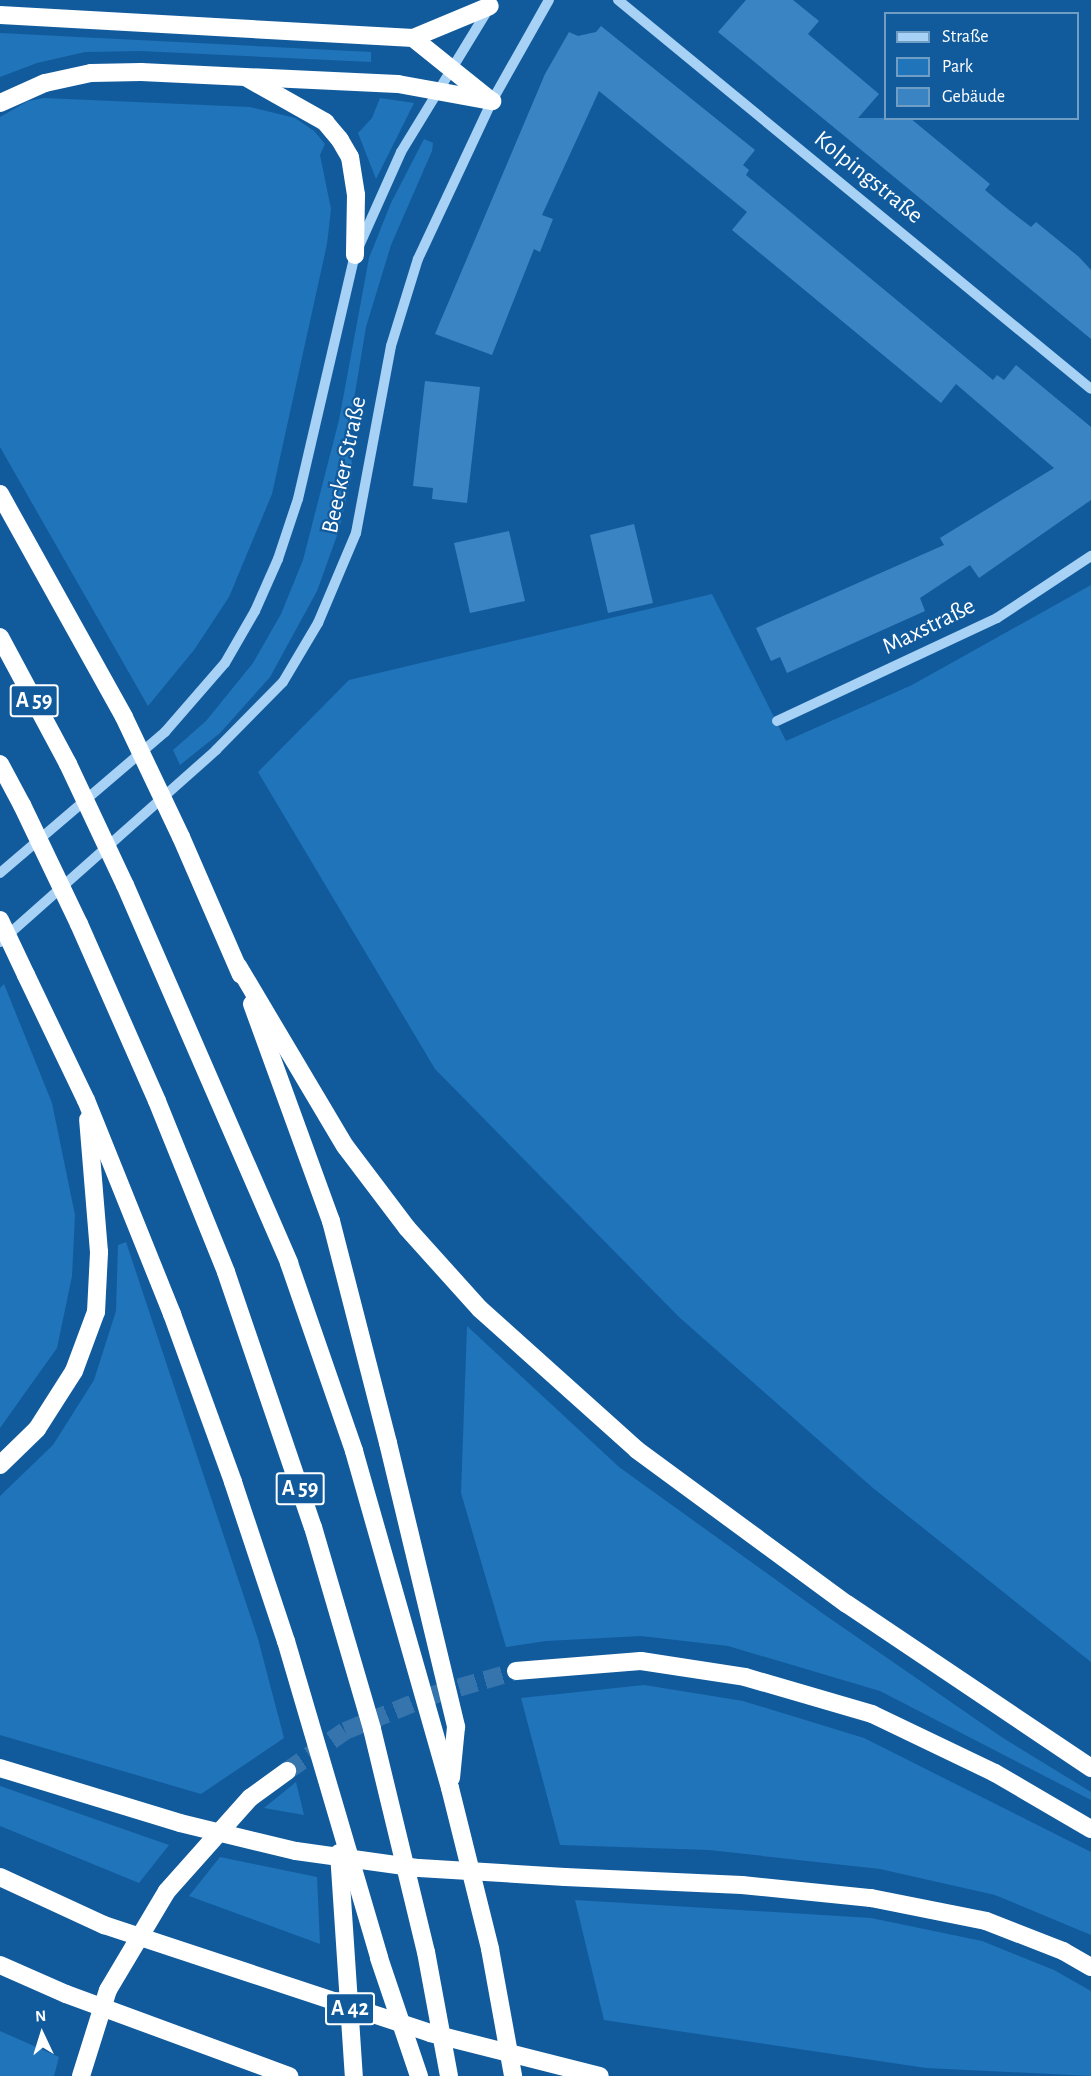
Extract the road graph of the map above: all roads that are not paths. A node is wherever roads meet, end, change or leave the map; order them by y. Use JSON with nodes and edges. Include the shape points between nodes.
{"nodes":[{"id":1,"x":549,"y":0,"type":"edge"},
{"id":2,"x":618,"y":0,"type":"edge"},
{"id":3,"x":492,"y":3,"type":"edge"},
{"id":4,"x":0,"y":15,"type":"edge"},
{"id":5,"x":413,"y":38,"type":"junction"},
{"id":6,"x":454,"y":68,"type":"junction"},
{"id":7,"x":243,"y":76,"type":"junction"},
{"id":8,"x":440,"y":89,"type":"junction"},
{"id":9,"x":492,"y":101,"type":"junction"},
{"id":10,"x":0,"y":103,"type":"edge"},
{"id":11,"x":354,"y":255,"type":"junction"},
{"id":12,"x":1091,"y":389,"type":"edge"},
{"id":13,"x":0,"y":494,"type":"edge"},
{"id":14,"x":1091,"y":556,"type":"edge"},
{"id":15,"x":0,"y":637,"type":"edge"},
{"id":16,"x":777,"y":721,"type":"dead end"},
{"id":17,"x":0,"y":764,"type":"edge"},
{"id":18,"x":0,"y":873,"type":"edge"},
{"id":19,"x":0,"y":920,"type":"edge"},
{"id":20,"x":0,"y":942,"type":"edge"},
{"id":21,"x":238,"y":966,"type":"junction"},
{"id":22,"x":86,"y":1100,"type":"junction"},
{"id":23,"x":0,"y":1465,"type":"edge"},
{"id":24,"x":516,"y":1671,"type":"tunnel mouth"},
{"id":25,"x":0,"y":1768,"type":"edge"},
{"id":26,"x":1091,"y":1768,"type":"edge"},
{"id":27,"x":287,"y":1771,"type":"tunnel mouth"},
{"id":28,"x":450,"y":1788,"type":"junction"},
{"id":29,"x":337,"y":1818,"type":"junction"},
{"id":30,"x":1091,"y":1829,"type":"edge"},
{"id":31,"x":0,"y":1877,"type":"edge"},
{"id":32,"x":0,"y":1965,"type":"edge"},
{"id":33,"x":1091,"y":1967,"type":"edge"},
{"id":34,"x":81,"y":2076,"type":"edge"},
{"id":35,"x":289,"y":2076,"type":"edge"},
{"id":36,"x":354,"y":2076,"type":"edge"},
{"id":37,"x":419,"y":2076,"type":"edge"},
{"id":38,"x":449,"y":2076,"type":"edge"},
{"id":39,"x":513,"y":2076,"type":"edge"},
{"id":40,"x":600,"y":2076,"type":"edge"}],
"edges":[{"from":1,"to":9,"type":"street","name":"Beecker Straße"},
{"from":2,"to":12,"type":"street","name":"Kolpingstraße"},
{"from":3,"to":5,"type":"highway"},
{"from":3,"to":6,"type":"street","name":"Beecker Straße"},
{"from":4,"to":5,"type":"highway"},
{"from":5,"to":6,"type":"highway"},
{"from":6,"to":8,"type":"street","name":"Beecker Straße"},
{"from":6,"to":9,"type":"highway"},
{"from":7,"to":8,"type":"highway"},
{"from":7,"to":10,"type":"highway","via":[[91,73],[45,83]]},
{"from":7,"to":11,"type":"highway","via":[[325,122],[340,140],[350,157],[356,195]]},
{"from":8,"to":9,"type":"highway"},
{"from":8,"to":11,"type":"street","name":"Beecker Straße","via":[[401,152]]},
{"from":9,"to":20,"type":"street","name":"Beecker Straße","via":[[418,259],[391,346],[356,533],[318,623],[283,682],[216,750]]},
{"from":11,"to":18,"type":"street","name":"Beecker Straße","via":[[298,499],[255,611],[225,663],[165,732]]},
{"from":13,"to":21,"type":"highway","bridge":true,"via":[[124,717]]},
{"from":14,"to":16,"type":"street","name":"Maxstraße","via":[[997,618]]},
{"from":15,"to":28,"type":"highway","number":"A 59","bridge":true,"via":[[68,764],[125,885],[289,1263],[354,1451]]},
{"from":17,"to":38,"type":"highway","number":"A 59","bridge":true,"via":[[79,924],[226,1272],[313,1527],[372,1729],[426,1952]]},
{"from":19,"to":22,"type":"highway","bridge":true},
{"from":21,"to":26,"type":"highway","via":[[345,1146],[407,1228],[480,1309],[637,1450],[847,1604]]},
{"from":21,"to":28,"type":"highway","via":[[330,1221],[374,1388],[456,1727]]},
{"from":22,"to":23,"type":"highway","via":[[99,1252],[96,1312],[74,1371],[37,1429]]},
{"from":22,"to":29,"type":"highway","via":[[172,1314],[233,1482],[286,1641]]},
{"from":24,"to":30,"type":"highway","via":[[641,1661],[745,1677],[872,1714],[995,1773]]},
{"from":25,"to":33,"type":"highway","bridge":true,"via":[[180,1823],[307,1853],[419,1868],[742,1885],[871,1899],[986,1921],[1063,1951]]},
{"from":27,"to":34,"type":"highway","via":[[250,1798],[167,1891],[108,1990]]},
{"from":28,"to":39,"type":"highway","number":"A 59","via":[[490,1950]]},
{"from":29,"to":36,"type":"highway"},
{"from":29,"to":37,"type":"highway"},
{"from":31,"to":40,"type":"highway","number":"A 42","bridge":true,"via":[[104,1924],[418,2030]]},
{"from":32,"to":35,"type":"highway","bridge":true,"via":[[66,1994]]}]}
